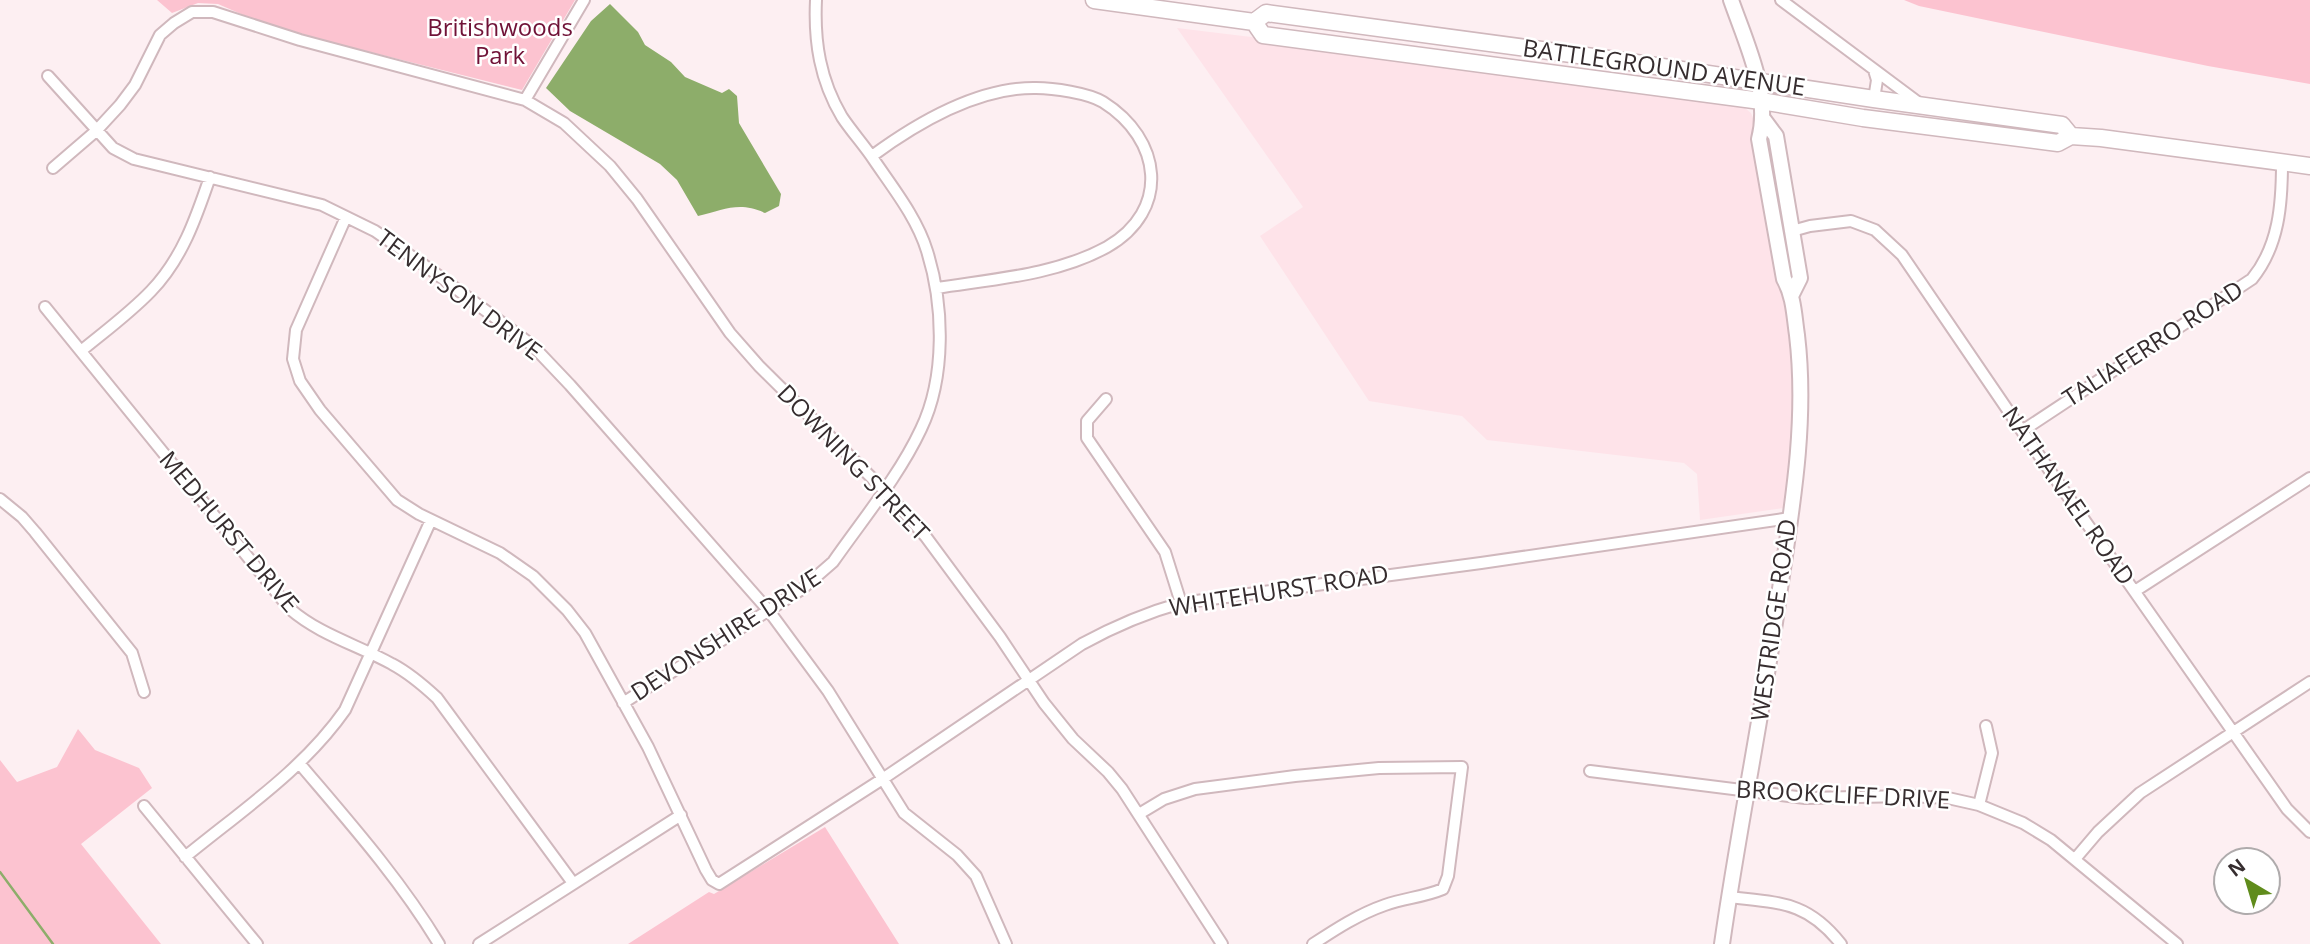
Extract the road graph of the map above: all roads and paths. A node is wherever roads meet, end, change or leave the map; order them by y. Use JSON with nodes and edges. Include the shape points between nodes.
{"nodes":[{"id":1,"x":584,"y":0,"type":"edge"},
{"id":2,"x":816,"y":0,"type":"edge"},
{"id":3,"x":1094,"y":0,"type":"edge"},
{"id":4,"x":1731,"y":0,"type":"edge"},
{"id":5,"x":1781,"y":0,"type":"edge"},
{"id":6,"x":1254,"y":22,"type":"junction"},
{"id":7,"x":1476,"y":41,"type":"junction"},
{"id":8,"x":1425,"y":57,"type":"junction"},
{"id":9,"x":1874,"y":71,"type":"junction"},
{"id":10,"x":48,"y":76,"type":"dead end"},
{"id":11,"x":1758,"y":81,"type":"junction"},
{"id":12,"x":1874,"y":99,"type":"junction"},
{"id":13,"x":525,"y":100,"type":"junction"},
{"id":14,"x":1761,"y":101,"type":"junction"},
{"id":15,"x":1921,"y":105,"type":"junction"},
{"id":16,"x":1765,"y":120,"type":"junction"},
{"id":17,"x":96,"y":131,"type":"junction"},
{"id":18,"x":2071,"y":136,"type":"junction"},
{"id":19,"x":872,"y":156,"type":"junction"},
{"id":20,"x":2282,"y":163,"type":"junction"},
{"id":21,"x":2310,"y":166,"type":"edge"},
{"id":22,"x":53,"y":168,"type":"dead end"},
{"id":23,"x":210,"y":177,"type":"junction"},
{"id":24,"x":346,"y":216,"type":"junction"},
{"id":25,"x":1792,"y":230,"type":"junction"},
{"id":26,"x":937,"y":288,"type":"junction"},
{"id":27,"x":1792,"y":294,"type":"junction"},
{"id":28,"x":45,"y":307,"type":"dead end"},
{"id":29,"x":81,"y":351,"type":"junction"},
{"id":30,"x":1106,"y":399,"type":"dead end"},
{"id":31,"x":2022,"y":431,"type":"junction"},
{"id":32,"x":2310,"y":478,"type":"edge"},
{"id":33,"x":884,"y":490,"type":"junction"},
{"id":34,"x":0,"y":499,"type":"edge"},
{"id":35,"x":1790,"y":518,"type":"junction"},
{"id":36,"x":431,"y":520,"type":"junction"},
{"id":37,"x":2136,"y":592,"type":"junction"},
{"id":38,"x":1181,"y":603,"type":"junction"},
{"id":39,"x":769,"y":611,"type":"junction"},
{"id":40,"x":371,"y":653,"type":"junction"},
{"id":41,"x":1028,"y":680,"type":"junction"},
{"id":42,"x":2310,"y":682,"type":"edge"},
{"id":43,"x":144,"y":692,"type":"dead end"},
{"id":44,"x":623,"y":703,"type":"junction"},
{"id":45,"x":1986,"y":726,"type":"dead end"},
{"id":46,"x":2233,"y":733,"type":"junction"},
{"id":47,"x":299,"y":763,"type":"junction"},
{"id":48,"x":1590,"y":771,"type":"dead end"},
{"id":49,"x":884,"y":778,"type":"junction"},
{"id":50,"x":1748,"y":792,"type":"junction"},
{"id":51,"x":144,"y":806,"type":"dead end"},
{"id":52,"x":1979,"y":806,"type":"junction"},
{"id":53,"x":1139,"y":814,"type":"junction"},
{"id":54,"x":681,"y":815,"type":"junction"},
{"id":55,"x":2310,"y":832,"type":"edge"},
{"id":56,"x":185,"y":857,"type":"junction"},
{"id":57,"x":2075,"y":859,"type":"junction"},
{"id":58,"x":573,"y":883,"type":"junction"},
{"id":59,"x":1729,"y":897,"type":"junction"},
{"id":60,"x":257,"y":944,"type":"edge"},
{"id":61,"x":439,"y":944,"type":"edge"},
{"id":62,"x":479,"y":944,"type":"edge"},
{"id":63,"x":1006,"y":944,"type":"edge"},
{"id":64,"x":1222,"y":944,"type":"edge"},
{"id":65,"x":1313,"y":944,"type":"edge"},
{"id":66,"x":1722,"y":944,"type":"edge"},
{"id":67,"x":1841,"y":944,"type":"edge"},
{"id":68,"x":2177,"y":944,"type":"edge"}],
"edges":[{"from":1,"to":13,"type":"street"},
{"from":2,"to":19,"type":"street","name":"DEVONSHIRE DRIVE","via":[[816,48],[826,83],[844,119]]},
{"from":3,"to":6,"type":"main road","name":"BATTLEGROUND AVENUE"},
{"from":4,"to":11,"type":"main road","name":"WESTRIDGE ROAD"},
{"from":5,"to":9,"type":"street"},
{"from":6,"to":7,"type":"main road","name":"BATTLEGROUND AVENUE","via":[[1266,13]]},
{"from":6,"to":8,"type":"main road","name":"BATTLEGROUND AVENUE","via":[[1263,35]]},
{"from":7,"to":8,"type":"main road","via":[[1462,49],[1432,47]]},
{"from":7,"to":11,"type":"main road","name":"BATTLEGROUND AVENUE"},
{"from":8,"to":14,"type":"main road","name":"BATTLEGROUND AVENUE"},
{"from":9,"to":12,"type":"street"},
{"from":9,"to":15,"type":"street"},
{"from":10,"to":17,"type":"street","name":"TENNYSON DRIVE"},
{"from":11,"to":12,"type":"main road","name":"BATTLEGROUND AVENUE"},
{"from":11,"to":14,"type":"main road","name":"WESTRIDGE ROAD"},
{"from":12,"to":15,"type":"main road","name":"BATTLEGROUND AVENUE"},
{"from":13,"to":17,"type":"street","name":"DOWNING STREET","via":[[213,12],[192,12],[160,35],[135,85]]},
{"from":13,"to":33,"type":"street","name":"DOWNING STREET","via":[[564,122],[610,166],[730,333]]},
{"from":14,"to":16,"type":"main road","name":"WESTRIDGE ROAD"},
{"from":14,"to":18,"type":"main road","name":"BATTLEGROUND AVENUE","via":[[2058,143]]},
{"from":15,"to":18,"type":"main road","name":"BATTLEGROUND AVENUE","via":[[2062,125]]},
{"from":16,"to":25,"type":"main road","name":"WESTRIDGE ROAD","via":[[1776,136]]},
{"from":16,"to":27,"type":"main road","name":"WESTRIDGE ROAD","via":[[1759,139],[1784,279]]},
{"from":17,"to":22,"type":"street","name":"DOWNING STREET"},
{"from":17,"to":23,"type":"street","name":"TENNYSON DRIVE","via":[[113,148],[134,159]]},
{"from":18,"to":20,"type":"main road","name":"BATTLEGROUND AVENUE"},
{"from":19,"to":26,"type":"street","name":"DEVONSHIRE DRIVE","via":[[911,216],[927,250]]},
{"from":19,"to":26,"type":"street","via":[[928,119],[967,102],[1034,88],[1102,101],[1131,127],[1146,149],[1153,176],[1145,207],[1130,229],[1109,245],[1048,270]]},
{"from":20,"to":21,"type":"main road","name":"BATTLEGROUND AVENUE"},
{"from":20,"to":31,"type":"street","name":"TALIAFERRO ROAD","via":[[2281,204],[2272,248],[2252,279]]},
{"from":23,"to":24,"type":"street","name":"TENNYSON DRIVE","via":[[322,205]]},
{"from":23,"to":29,"type":"street","via":[[192,228],[166,273]]},
{"from":24,"to":36,"type":"street","via":[[296,330],[296,371],[306,392],[388,492]]},
{"from":24,"to":39,"type":"street","name":"TENNYSON DRIVE","via":[[376,231],[532,345]]},
{"from":25,"to":27,"type":"main road","name":"WESTRIDGE ROAD","via":[[1800,278]]},
{"from":25,"to":31,"type":"street","name":"NATHANAEL ROAD","via":[[1851,221],[1875,230],[1893,244]]},
{"from":26,"to":33,"type":"street","name":"DEVONSHIRE DRIVE","via":[[938,343],[931,401],[922,427]]},
{"from":27,"to":35,"type":"main road","name":"WESTRIDGE ROAD","via":[[1801,409]]},
{"from":28,"to":29,"type":"street","name":"MEDHURST DRIVE"},
{"from":29,"to":40,"type":"street","name":"MEDHURST DRIVE","via":[[279,597],[300,618]]},
{"from":30,"to":38,"type":"street","via":[[1087,421],[1087,438],[1165,552]]},
{"from":31,"to":37,"type":"street","name":"NATHANAEL ROAD"},
{"from":32,"to":37,"type":"street"},
{"from":33,"to":39,"type":"street","name":"DEVONSHIRE DRIVE","via":[[833,562]]},
{"from":33,"to":41,"type":"street","name":"DOWNING STREET","via":[[926,537]]},
{"from":34,"to":43,"type":"street","via":[[24,520],[132,653]]},
{"from":35,"to":38,"type":"street","name":"WHITEHURST ROAD"},
{"from":35,"to":50,"type":"main road","name":"WESTRIDGE ROAD"},
{"from":36,"to":40,"type":"street"},
{"from":36,"to":44,"type":"street","via":[[500,553],[546,588],[585,633]]},
{"from":37,"to":46,"type":"street","name":"NATHANAEL ROAD"},
{"from":38,"to":41,"type":"street","name":"WHITEHURST ROAD","via":[[1117,625]]},
{"from":39,"to":44,"type":"street","name":"DEVONSHIRE DRIVE"},
{"from":39,"to":49,"type":"street","name":"TENNYSON DRIVE"},
{"from":40,"to":47,"type":"street","via":[[345,710]]},
{"from":40,"to":58,"type":"street","name":"MEDHURST DRIVE","via":[[408,673],[437,698]]},
{"from":41,"to":49,"type":"street","name":"WHITEHURST ROAD"},
{"from":41,"to":53,"type":"street","name":"DOWNING STREET"},
{"from":42,"to":46,"type":"street"},
{"from":44,"to":54,"type":"street"},
{"from":45,"to":52,"type":"street","via":[[1992,753]]},
{"from":46,"to":55,"type":"street","name":"NATHANAEL ROAD","via":[[2287,809]]},
{"from":46,"to":57,"type":"street","via":[[2140,793]]},
{"from":47,"to":56,"type":"street"},
{"from":47,"to":61,"type":"street","via":[[374,851]]},
{"from":48,"to":50,"type":"street","name":"BROOKCLIFF DRIVE"},
{"from":49,"to":54,"type":"street","name":"WHITEHURST ROAD","via":[[719,884],[706,870]]},
{"from":49,"to":63,"type":"street","name":"TENNYSON DRIVE","via":[[904,813],[976,876]]},
{"from":50,"to":52,"type":"street","name":"BROOKCLIFF DRIVE","via":[[1805,798],[1948,798]]},
{"from":50,"to":59,"type":"main road","name":"WESTRIDGE ROAD"},
{"from":51,"to":56,"type":"street"},
{"from":52,"to":57,"type":"street","name":"BROOKCLIFF DRIVE","via":[[2023,823]]},
{"from":53,"to":64,"type":"street","name":"DOWNING STREET"},
{"from":53,"to":65,"type":"street","via":[[1164,799],[1195,789],[1379,768],[1462,767],[1443,888],[1360,915]]},
{"from":54,"to":58,"type":"street"},
{"from":56,"to":60,"type":"street"},
{"from":57,"to":68,"type":"street","name":"BROOKCLIFF DRIVE"},
{"from":58,"to":62,"type":"street"},
{"from":59,"to":66,"type":"main road","name":"WESTRIDGE ROAD"},
{"from":59,"to":67,"type":"street","via":[[1800,909],[1824,924]]}]}
